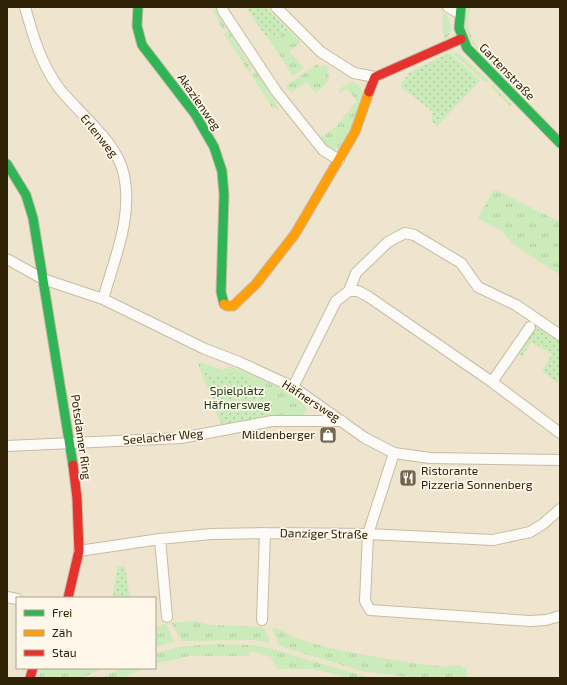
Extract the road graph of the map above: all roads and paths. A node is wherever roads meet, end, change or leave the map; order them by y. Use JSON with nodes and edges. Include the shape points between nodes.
{"nodes":[{"id":1,"x":25,"y":7,"type":"edge"},
{"id":2,"x":138,"y":7,"type":"edge"},
{"id":3,"x":222,"y":7,"type":"edge"},
{"id":4,"x":276,"y":7,"type":"edge"},
{"id":5,"x":448,"y":7,"type":"edge"},
{"id":6,"x":460,"y":10,"type":"edge"},
{"id":7,"x":461,"y":39,"type":"junction"},
{"id":8,"x":375,"y":77,"type":"junction"},
{"id":9,"x":560,"y":143,"type":"edge"},
{"id":10,"x":339,"y":160,"type":"junction"},
{"id":11,"x":7,"y":164,"type":"edge"},
{"id":12,"x":7,"y":259,"type":"edge"},
{"id":13,"x":43,"y":279,"type":"junction"},
{"id":14,"x":349,"y":291,"type":"junction"},
{"id":15,"x":102,"y":299,"type":"junction"},
{"id":16,"x":530,"y":327,"type":"dead end"},
{"id":17,"x":560,"y":335,"type":"edge"},
{"id":18,"x":492,"y":382,"type":"junction"},
{"id":19,"x":293,"y":388,"type":"junction"},
{"id":20,"x":342,"y":421,"type":"junction"},
{"id":21,"x":560,"y":434,"type":"edge"},
{"id":22,"x":70,"y":443,"type":"junction"},
{"id":23,"x":7,"y":446,"type":"edge"},
{"id":24,"x":394,"y":453,"type":"junction"},
{"id":25,"x":560,"y":460,"type":"edge"},
{"id":26,"x":560,"y":509,"type":"edge"},
{"id":27,"x":265,"y":533,"type":"junction"},
{"id":28,"x":368,"y":534,"type":"junction"},
{"id":29,"x":160,"y":539,"type":"junction"},
{"id":30,"x":79,"y":551,"type":"junction"},
{"id":31,"x":68,"y":597,"type":"edge"},
{"id":32,"x":560,"y":616,"type":"edge"},
{"id":33,"x":167,"y":618,"type":"dead end"},
{"id":34,"x":262,"y":620,"type":"dead end"}],
"edges":[{"from":1,"to":15,"type":"street","name":"Erlenweg","via":[[34,40],[50,75],[112,148],[124,175],[123,229]]},
{"from":2,"to":10,"type":"street","name":"Akazienweg","via":[[137,31],[142,45],[195,114],[214,147],[220,165],[224,195],[224,304],[234,306],[256,284],[295,234]]},
{"from":3,"to":10,"type":"street","via":[[276,91],[323,150]]},
{"from":4,"to":8,"type":"street","via":[[321,52],[354,73]]},
{"from":5,"to":6,"type":"street"},
{"from":6,"to":7,"type":"street","via":[[458,30]]},
{"from":7,"to":8,"type":"street"},
{"from":7,"to":9,"type":"street","name":"Gartenstraße"},
{"from":8,"to":10,"type":"street","via":[[361,120]]},
{"from":11,"to":13,"type":"street","name":"Potsdamer Ring","via":[[26,195],[33,218]]},
{"from":12,"to":13,"type":"street","name":"Häfnersweg"},
{"from":13,"to":15,"type":"street","name":"Häfnersweg"},
{"from":13,"to":22,"type":"street","name":"Potsdamer Ring"},
{"from":14,"to":17,"type":"street","via":[[356,273],[388,242],[405,233],[414,235],[461,262],[478,287],[516,305]]},
{"from":14,"to":18,"type":"street","via":[[358,291],[369,297]]},
{"from":14,"to":19,"type":"street","via":[[336,301]]},
{"from":15,"to":19,"type":"street","name":"Häfnersweg"},
{"from":16,"to":18,"type":"street"},
{"from":18,"to":21,"type":"street"},
{"from":19,"to":20,"type":"street","name":"Häfnersweg"},
{"from":20,"to":22,"type":"street","name":"Seelacher Weg","via":[[272,421],[181,438]]},
{"from":20,"to":24,"type":"street","name":"Häfnersweg","via":[[365,438]]},
{"from":22,"to":23,"type":"street","name":"Seelacher Weg"},
{"from":22,"to":30,"type":"street","name":"Potsdamer Ring","via":[[77,498]]},
{"from":24,"to":25,"type":"street","name":"Häfnersweg","via":[[460,459]]},
{"from":24,"to":28,"type":"street"},
{"from":26,"to":28,"type":"street","name":"Danziger Straße","via":[[537,529],[506,539]]},
{"from":27,"to":28,"type":"street","name":"Danziger Straße"},
{"from":27,"to":29,"type":"street","name":"Danziger Straße","via":[[211,534]]},
{"from":27,"to":34,"type":"street"},
{"from":28,"to":32,"type":"street","via":[[365,601],[370,610],[530,621]]},
{"from":29,"to":30,"type":"street","name":"Danziger Straße"},
{"from":29,"to":33,"type":"street"},
{"from":30,"to":31,"type":"street","name":"Potsdamer Ring"}]}
